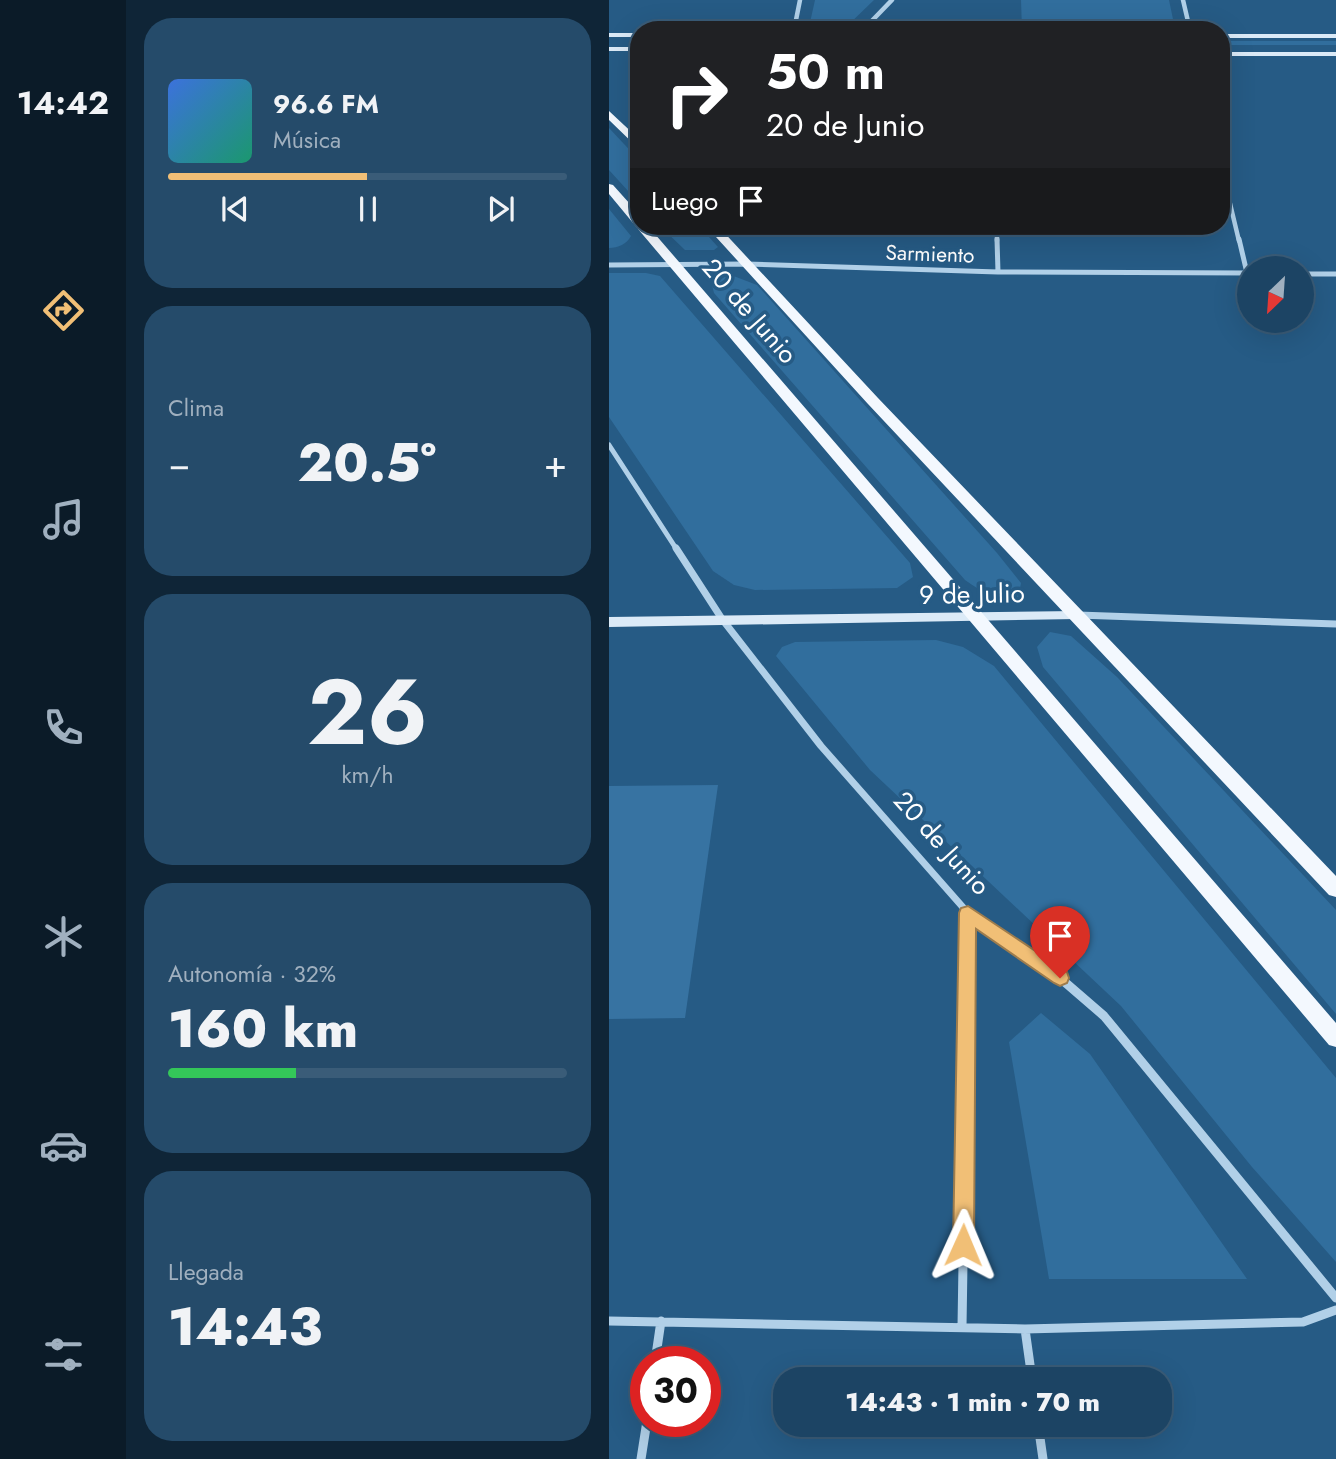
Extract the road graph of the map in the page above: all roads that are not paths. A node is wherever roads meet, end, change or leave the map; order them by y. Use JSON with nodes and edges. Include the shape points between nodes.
{"nodes":[{"id":1,"x":800,"y":0,"type":"edge"},
{"id":2,"x":892,"y":0,"type":"edge"},
{"id":3,"x":1182,"y":0,"type":"edge"},
{"id":4,"x":796,"y":21,"type":"edge"},
{"id":5,"x":872,"y":21,"type":"edge"},
{"id":6,"x":1188,"y":21,"type":"edge"},
{"id":7,"x":609,"y":35,"type":"edge"},
{"id":8,"x":630,"y":35,"type":"edge"},
{"id":9,"x":1230,"y":36,"type":"edge"},
{"id":10,"x":1336,"y":36,"type":"edge"},
{"id":11,"x":609,"y":49,"type":"edge"},
{"id":12,"x":630,"y":49,"type":"edge"},
{"id":13,"x":1230,"y":54,"type":"edge"},
{"id":14,"x":1336,"y":54,"type":"edge"},
{"id":15,"x":609,"y":114,"type":"edge"},
{"id":16,"x":630,"y":136,"type":"edge"},
{"id":17,"x":609,"y":187,"type":"edge"},
{"id":18,"x":1230,"y":202,"type":"edge"},
{"id":19,"x":630,"y":212,"type":"edge"},
{"id":20,"x":649,"y":235,"type":"edge"},
{"id":21,"x":720,"y":235,"type":"edge"},
{"id":22,"x":997,"y":235,"type":"edge"},
{"id":23,"x":1244,"y":256,"type":"edge"},
{"id":24,"x":745,"y":264,"type":"junction"},
{"id":25,"x":609,"y":265,"type":"edge"},
{"id":26,"x":675,"y":265,"type":"junction"},
{"id":27,"x":998,"y":272,"type":"junction"},
{"id":28,"x":1237,"y":273,"type":"edge"},
{"id":29,"x":1314,"y":274,"type":"edge"},
{"id":30,"x":1336,"y":274,"type":"edge"},
{"id":31,"x":609,"y":445,"type":"edge"},
{"id":32,"x":1077,"y":615,"type":"junction"},
{"id":33,"x":979,"y":617,"type":"junction"},
{"id":34,"x":722,"y":619,"type":"junction"},
{"id":35,"x":609,"y":621,"type":"edge"},
{"id":36,"x":1336,"y":624,"type":"edge"},
{"id":37,"x":1336,"y":889,"type":"edge"},
{"id":38,"x":968,"y":913,"type":"junction"},
{"id":39,"x":1336,"y":1038,"type":"edge"},
{"id":40,"x":1336,"y":1298,"type":"edge"},
{"id":41,"x":1336,"y":1310,"type":"edge"},
{"id":42,"x":609,"y":1321,"type":"edge"},
{"id":43,"x":661,"y":1321,"type":"junction"},
{"id":44,"x":962,"y":1327,"type":"junction"},
{"id":45,"x":1025,"y":1329,"type":"junction"},
{"id":46,"x":657,"y":1346,"type":"edge"},
{"id":47,"x":1030,"y":1367,"type":"edge"},
{"id":48,"x":644,"y":1437,"type":"edge"},
{"id":49,"x":1040,"y":1437,"type":"edge"},
{"id":50,"x":641,"y":1459,"type":"edge"},
{"id":51,"x":1043,"y":1459,"type":"edge"}],
"edges":[{"from":1,"to":4,"type":"street"},
{"from":2,"to":5,"type":"street"},
{"from":3,"to":6,"type":"street"},
{"from":7,"to":8,"type":"main road"},
{"from":9,"to":10,"type":"main road"},
{"from":11,"to":12,"type":"main road"},
{"from":13,"to":14,"type":"main road"},
{"from":15,"to":16,"type":"main road"},
{"from":17,"to":19,"type":"main road","name":"20 de Junio"},
{"from":18,"to":23,"type":"street"},
{"from":20,"to":26,"type":"main road","name":"20 de Junio"},
{"from":21,"to":24,"type":"main road","name":"20 de Junio"},
{"from":22,"to":27,"type":"street"},
{"from":24,"to":26,"type":"street","name":"Sarmiento"},
{"from":24,"to":27,"type":"street","name":"Sarmiento"},
{"from":24,"to":32,"type":"main road","name":"20 de Junio"},
{"from":25,"to":26,"type":"street","name":"Sarmiento"},
{"from":26,"to":33,"type":"main road","name":"20 de Junio"},
{"from":27,"to":28,"type":"street","name":"Sarmiento"},
{"from":29,"to":30,"type":"street"},
{"from":31,"to":34,"type":"street","name":"20 de Junio"},
{"from":32,"to":33,"type":"main road","name":"9 de Julio"},
{"from":32,"to":36,"type":"street","name":"9 de Julio"},
{"from":32,"to":37,"type":"main road","name":"20 de Junio"},
{"from":33,"to":34,"type":"main road","name":"9 de Julio"},
{"from":33,"to":39,"type":"main road","name":"20 de Junio"},
{"from":34,"to":35,"type":"main road","name":"9 de Julio"},
{"from":34,"to":38,"type":"street","name":"20 de Junio","via":[[821,746]]},
{"from":38,"to":40,"type":"street","name":"20 de Junio","via":[[1045,965],[1104,1016]]},
{"from":38,"to":44,"type":"street"},
{"from":41,"to":45,"type":"street","via":[[1303,1322]]},
{"from":42,"to":43,"type":"street"},
{"from":43,"to":44,"type":"street"},
{"from":43,"to":46,"type":"street"},
{"from":44,"to":45,"type":"street"},
{"from":45,"to":47,"type":"street"},
{"from":48,"to":50,"type":"street"},
{"from":49,"to":51,"type":"street"}]}
